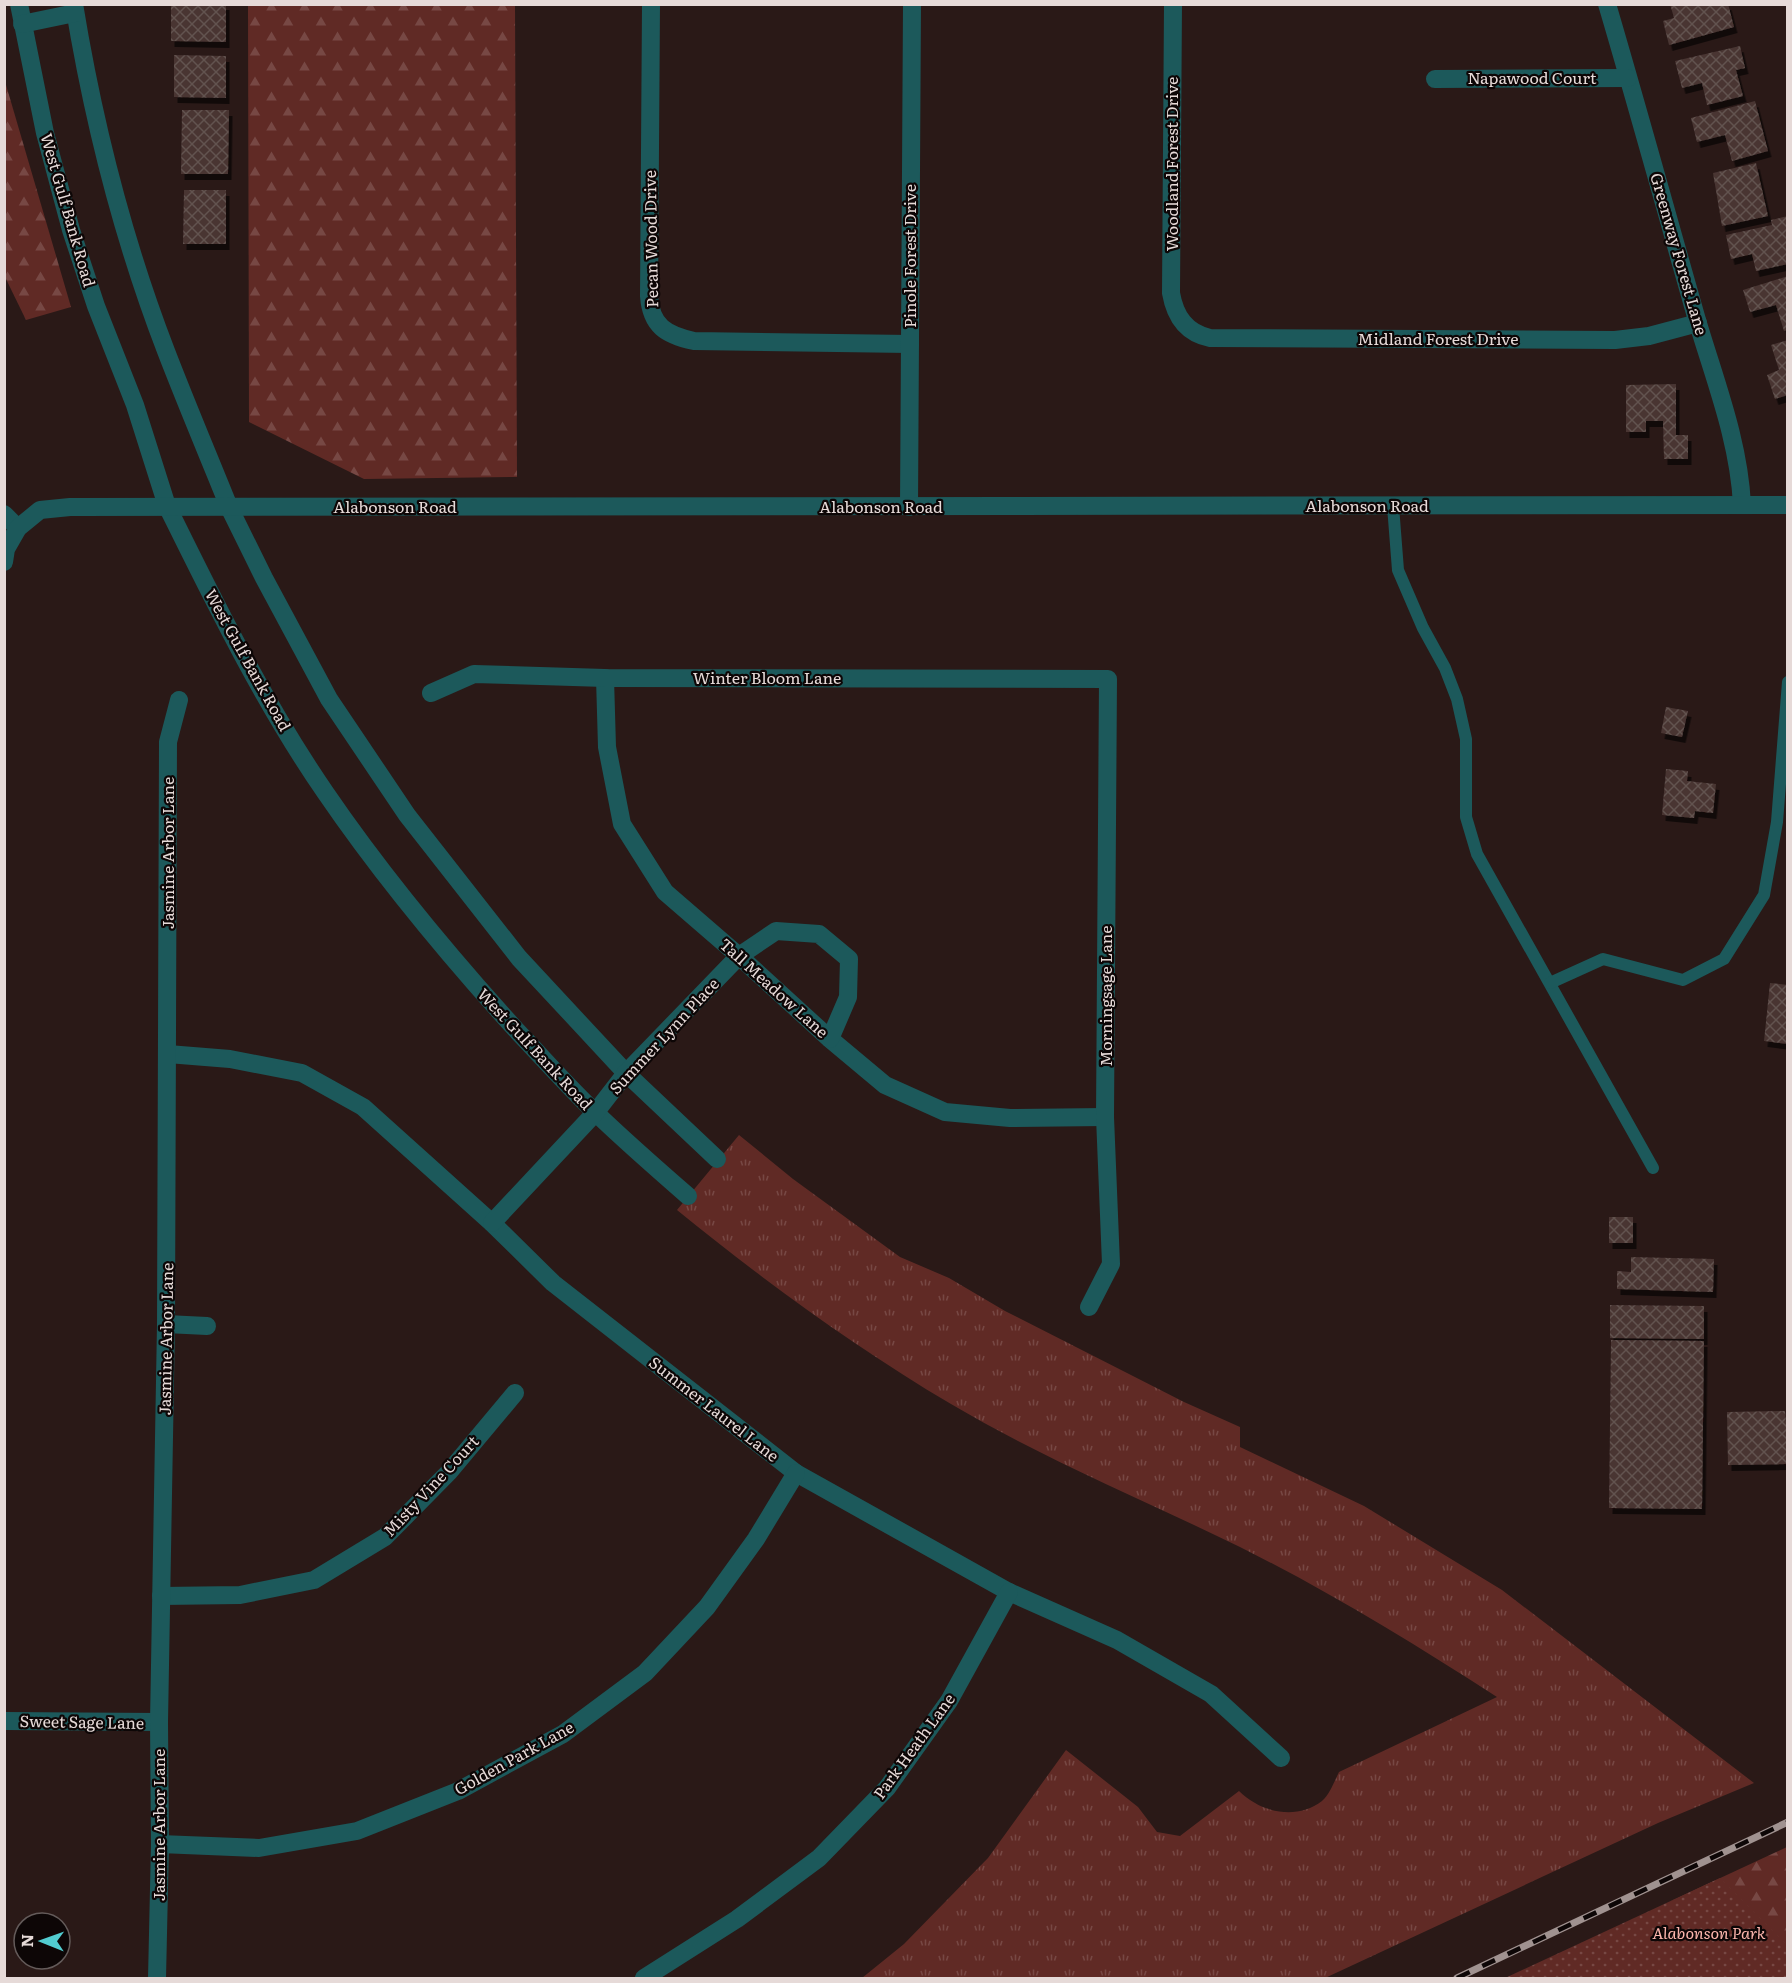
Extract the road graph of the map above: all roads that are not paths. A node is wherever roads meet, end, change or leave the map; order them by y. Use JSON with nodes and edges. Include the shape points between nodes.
{"nodes":[{"id":1,"x":19,"y":4,"type":"edge"},
{"id":2,"x":651,"y":4,"type":"edge"},
{"id":3,"x":912,"y":4,"type":"edge"},
{"id":4,"x":1173,"y":4,"type":"edge"},
{"id":5,"x":1607,"y":4,"type":"edge"},
{"id":6,"x":74,"y":9,"type":"edge"},
{"id":7,"x":22,"y":24,"type":"junction"},
{"id":8,"x":1628,"y":78,"type":"junction"},
{"id":9,"x":1435,"y":79,"type":"dead end"},
{"id":10,"x":1182,"y":322,"type":"joint"},
{"id":11,"x":1698,"y":324,"type":"junction"},
{"id":12,"x":909,"y":344,"type":"junction"},
{"id":13,"x":1742,"y":505,"type":"junction"},
{"id":14,"x":1788,"y":505,"type":"edge"},
{"id":15,"x":167,"y":506,"type":"junction"},
{"id":16,"x":1393,"y":506,"type":"junction"},
{"id":17,"x":230,"y":507,"type":"junction"},
{"id":18,"x":909,"y":507,"type":"junction"},
{"id":19,"x":4,"y":514,"type":"edge"},
{"id":20,"x":18,"y":528,"type":"junction"},
{"id":21,"x":4,"y":562,"type":"edge"},
{"id":22,"x":605,"y":678,"type":"junction"},
{"id":23,"x":1108,"y":679,"type":"joint"},
{"id":24,"x":1788,"y":682,"type":"edge"},
{"id":25,"x":431,"y":693,"type":"dead end"},
{"id":26,"x":179,"y":700,"type":"dead end"},
{"id":27,"x":739,"y":956,"type":"junction"},
{"id":28,"x":1550,"y":983,"type":"junction"},
{"id":29,"x":830,"y":1039,"type":"junction"},
{"id":30,"x":168,"y":1054,"type":"junction"},
{"id":31,"x":626,"y":1073,"type":"junction"},
{"id":32,"x":595,"y":1113,"type":"junction"},
{"id":33,"x":1105,"y":1117,"type":"junction"},
{"id":34,"x":717,"y":1159,"type":"dead end"},
{"id":35,"x":1653,"y":1168,"type":"dead end"},
{"id":36,"x":688,"y":1196,"type":"dead end"},
{"id":37,"x":492,"y":1223,"type":"junction"},
{"id":38,"x":1089,"y":1307,"type":"dead end"},
{"id":39,"x":166,"y":1324,"type":"junction"},
{"id":40,"x":207,"y":1326,"type":"dead end"},
{"id":41,"x":515,"y":1393,"type":"dead end"},
{"id":42,"x":796,"y":1473,"type":"junction"},
{"id":43,"x":1008,"y":1592,"type":"junction"},
{"id":44,"x":162,"y":1596,"type":"junction"},
{"id":45,"x":4,"y":1721,"type":"edge"},
{"id":46,"x":159,"y":1722,"type":"junction"},
{"id":47,"x":1281,"y":1758,"type":"dead end"},
{"id":48,"x":160,"y":1844,"type":"junction"},
{"id":49,"x":157,"y":1978,"type":"edge"},
{"id":50,"x":644,"y":1978,"type":"edge"}],
"edges":[{"from":1,"to":7,"type":"street","name":"West Gulf Bank Road"},
{"from":2,"to":12,"type":"street","name":"Pecan Wood Drive","via":[[649,296],[654,318],[670,333],[694,341]]},
{"from":3,"to":12,"type":"street","name":"Pinole Forest Drive"},
{"from":4,"to":10,"type":"street","name":"Woodland Forest Drive","via":[[1171,293]]},
{"from":5,"to":8,"type":"street","name":"Greenway Forest Lane"},
{"from":6,"to":7,"type":"street"},
{"from":6,"to":17,"type":"street","via":[[93,109],[144,288]]},
{"from":7,"to":15,"type":"street","name":"West Gulf Bank Road","via":[[71,230]]},
{"from":8,"to":9,"type":"street","name":"Napawood Court"},
{"from":8,"to":11,"type":"street","name":"Greenway Forest Lane"},
{"from":10,"to":11,"type":"street","name":"Midland Forest Drive","via":[[1199,336],[1210,338],[1615,340]]},
{"from":11,"to":13,"type":"street","name":"Greenway Forest Lane","via":[[1728,419],[1741,480]]},
{"from":12,"to":18,"type":"street","name":"Pinole Forest Drive"},
{"from":13,"to":14,"type":"street","name":"Alabonson Road"},
{"from":13,"to":16,"type":"street","name":"Alabonson Road"},
{"from":15,"to":17,"type":"street","name":"Alabonson Road"},
{"from":15,"to":20,"type":"street","name":"Alabonson Road","via":[[40,510]]},
{"from":15,"to":32,"type":"street","name":"West Gulf Bank Road","via":[[261,689],[324,791],[461,970]]},
{"from":16,"to":18,"type":"street","name":"Alabonson Road"},
{"from":16,"to":28,"type":"lane","via":[[1398,570],[1457,699],[1466,739],[1466,817],[1478,854]]},
{"from":17,"to":18,"type":"street","name":"Alabonson Road"},
{"from":17,"to":31,"type":"street","via":[[328,699],[407,815],[519,958]]},
{"from":19,"to":20,"type":"street"},
{"from":20,"to":21,"type":"street","name":"Alabonson Road","via":[[6,549]]},
{"from":22,"to":23,"type":"street","name":"Winter Bloom Lane"},
{"from":22,"to":25,"type":"street","name":"Winter Bloom Lane","via":[[474,674]]},
{"from":22,"to":27,"type":"street","name":"Tall Meadow Lane","via":[[607,747],[622,824],[665,892]]},
{"from":23,"to":33,"type":"street","name":"Morningsage Lane"},
{"from":24,"to":28,"type":"lane","via":[[1777,822],[1764,896],[1724,959],[1683,980],[1603,959]]},
{"from":26,"to":30,"type":"street","name":"Jasmine Arbor Lane","via":[[168,742]]},
{"from":27,"to":29,"type":"street","name":"Tall Meadow Lane"},
{"from":27,"to":29,"type":"street","name":"Summer Lynn Place","via":[[776,931],[819,934],[849,959],[848,997]]},
{"from":27,"to":31,"type":"street","name":"Summer Lynn Place"},
{"from":28,"to":35,"type":"lane"},
{"from":29,"to":33,"type":"street","name":"Tall Meadow Lane","via":[[885,1085],[945,1112],[1010,1118]]},
{"from":30,"to":37,"type":"street","name":"Summer Laurel Lane","via":[[230,1059],[302,1073],[363,1107]]},
{"from":30,"to":39,"type":"street","name":"Jasmine Arbor Lane"},
{"from":31,"to":32,"type":"street","name":"Summer Lynn Place"},
{"from":31,"to":34,"type":"street"},
{"from":32,"to":36,"type":"street","name":"West Gulf Bank Road"},
{"from":32,"to":37,"type":"street","name":"Summer Lynn Place"},
{"from":33,"to":38,"type":"street","name":"Morningsage Lane","via":[[1111,1264]]},
{"from":37,"to":42,"type":"street","name":"Summer Laurel Lane","via":[[553,1282]]},
{"from":39,"to":40,"type":"street"},
{"from":39,"to":44,"type":"street","name":"Jasmine Arbor Lane"},
{"from":41,"to":44,"type":"street","name":"Misty Vine Court","via":[[386,1537],[314,1580],[240,1595]]},
{"from":42,"to":43,"type":"street","name":"Summer Laurel Lane"},
{"from":42,"to":48,"type":"street","name":"Golden Park Lane","via":[[756,1539],[707,1607],[645,1673],[563,1734],[458,1791],[357,1831],[258,1848]]},
{"from":43,"to":47,"type":"street","name":"Summer Laurel Lane","via":[[1117,1640],[1211,1694]]},
{"from":43,"to":50,"type":"street","name":"Park Heath Lane","via":[[949,1701],[887,1788],[819,1858],[737,1919]]},
{"from":44,"to":46,"type":"street","name":"Jasmine Arbor Lane"},
{"from":45,"to":46,"type":"street","name":"Sweet Sage Lane"},
{"from":46,"to":48,"type":"street","name":"Jasmine Arbor Lane"},
{"from":48,"to":49,"type":"street","name":"Jasmine Arbor Lane"}]}
